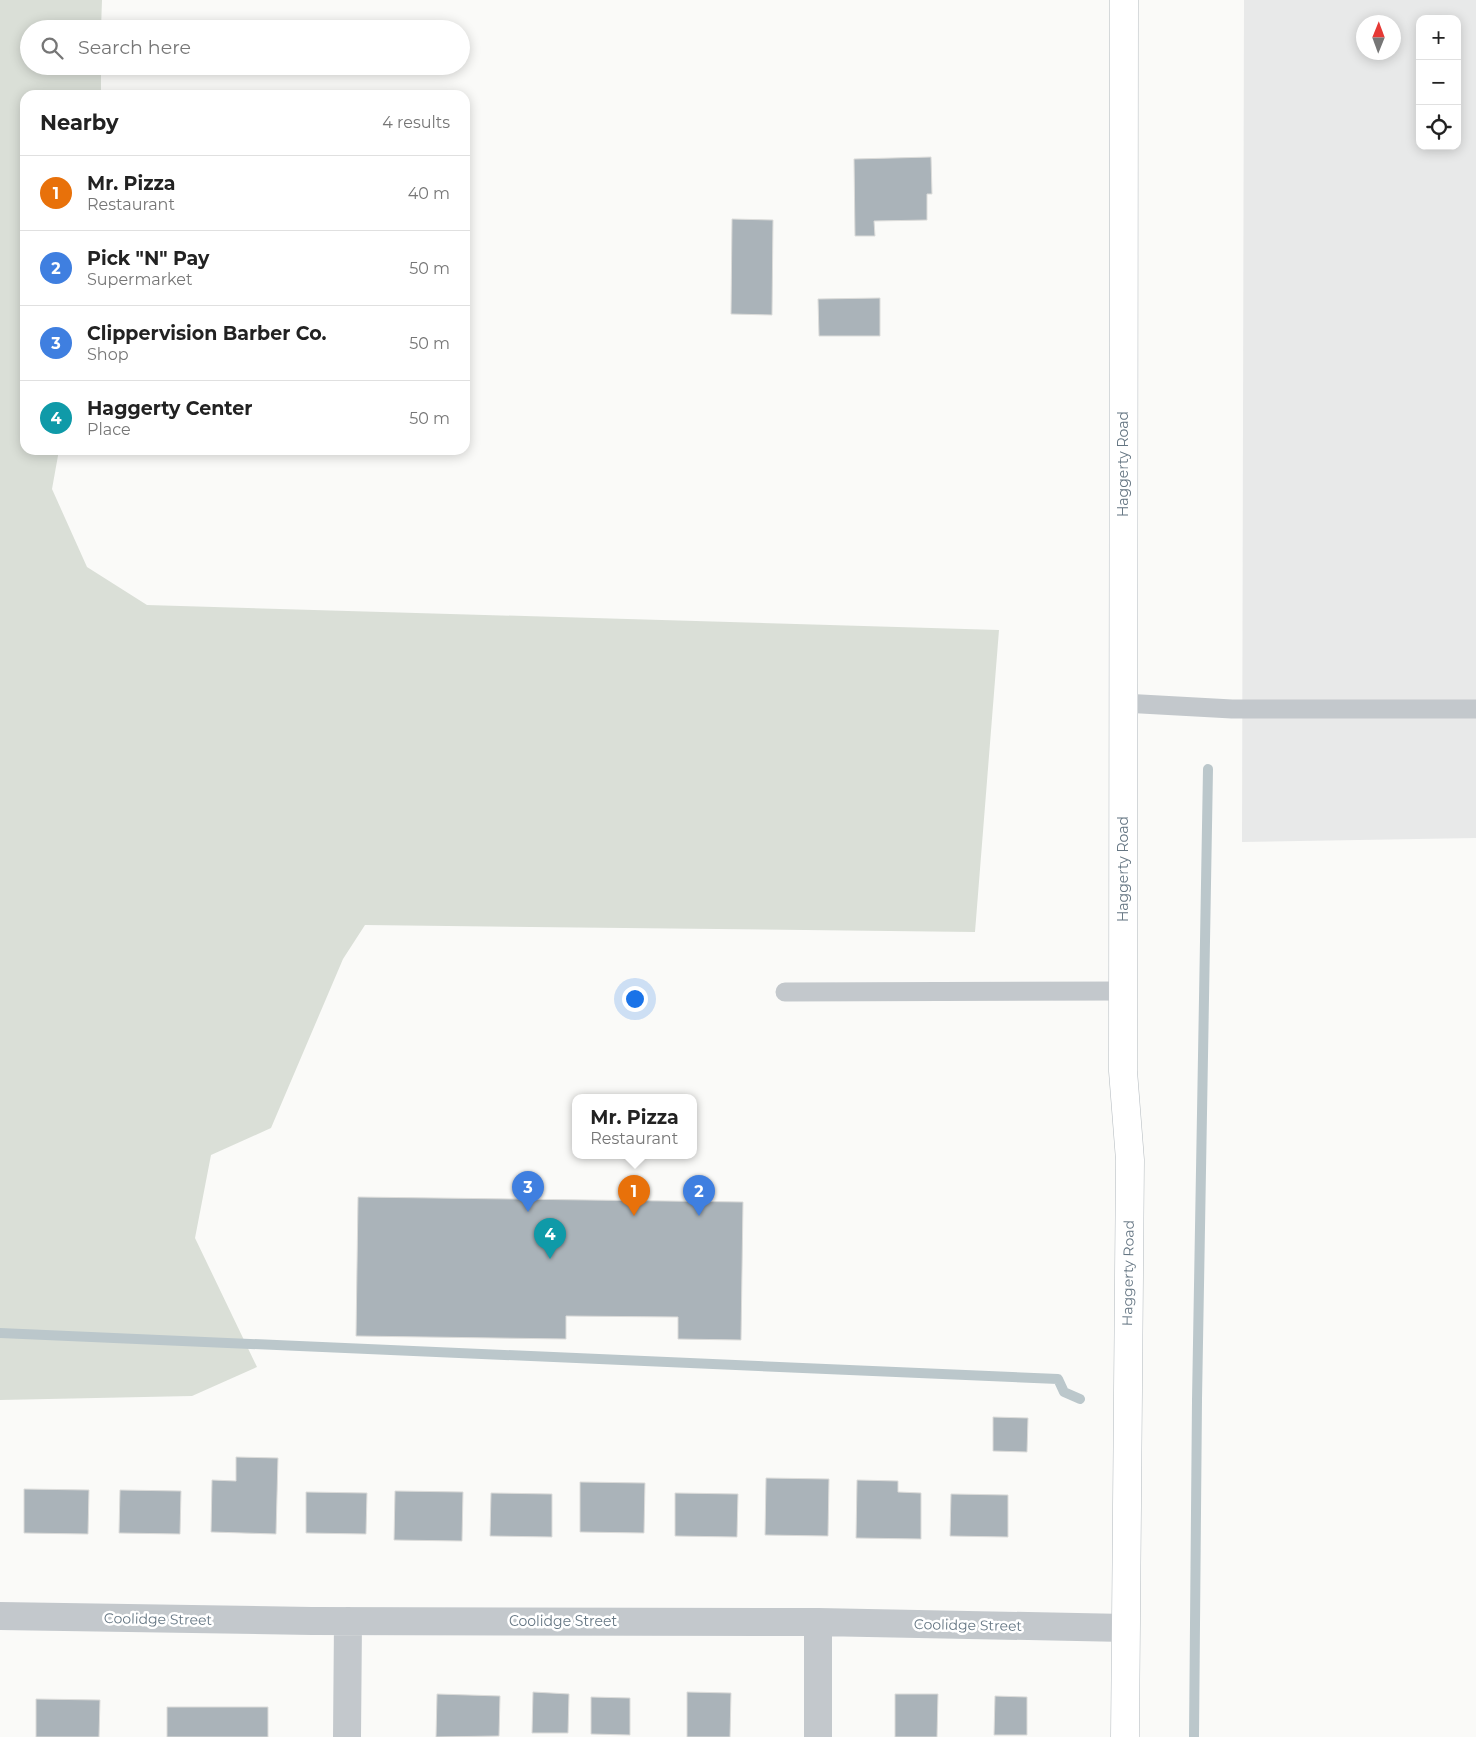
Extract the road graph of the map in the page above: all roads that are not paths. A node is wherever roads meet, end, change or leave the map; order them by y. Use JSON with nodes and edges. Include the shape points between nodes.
{"nodes":[{"id":1,"x":1124,"y":0,"type":"edge"},
{"id":2,"x":1123,"y":703,"type":"junction"},
{"id":3,"x":1476,"y":709,"type":"edge"},
{"id":4,"x":1123,"y":991,"type":"junction"},
{"id":5,"x":785,"y":992,"type":"dead end"},
{"id":6,"x":0,"y":1616,"type":"edge"},
{"id":7,"x":348,"y":1621,"type":"junction"},
{"id":8,"x":818,"y":1622,"type":"junction"},
{"id":9,"x":1126,"y":1628,"type":"junction"},
{"id":10,"x":348,"y":1737,"type":"edge"},
{"id":11,"x":818,"y":1737,"type":"edge"},
{"id":12,"x":1125,"y":1737,"type":"edge"}],
"edges":[{"from":1,"to":2,"type":"main road","name":"Haggerty Road"},
{"from":2,"to":3,"type":"lane","via":[[1232,709]]},
{"from":2,"to":4,"type":"main road","name":"Haggerty Road"},
{"from":4,"to":5,"type":"lane"},
{"from":4,"to":9,"type":"main road","name":"Haggerty Road","via":[[1123,1071],[1130,1160]]},
{"from":6,"to":7,"type":"street","name":"Coolidge Street"},
{"from":7,"to":8,"type":"street","name":"Coolidge Street"},
{"from":7,"to":10,"type":"street"},
{"from":8,"to":9,"type":"street","name":"Coolidge Street"},
{"from":8,"to":11,"type":"street"},
{"from":9,"to":12,"type":"main road","name":"Haggerty Road"}]}
